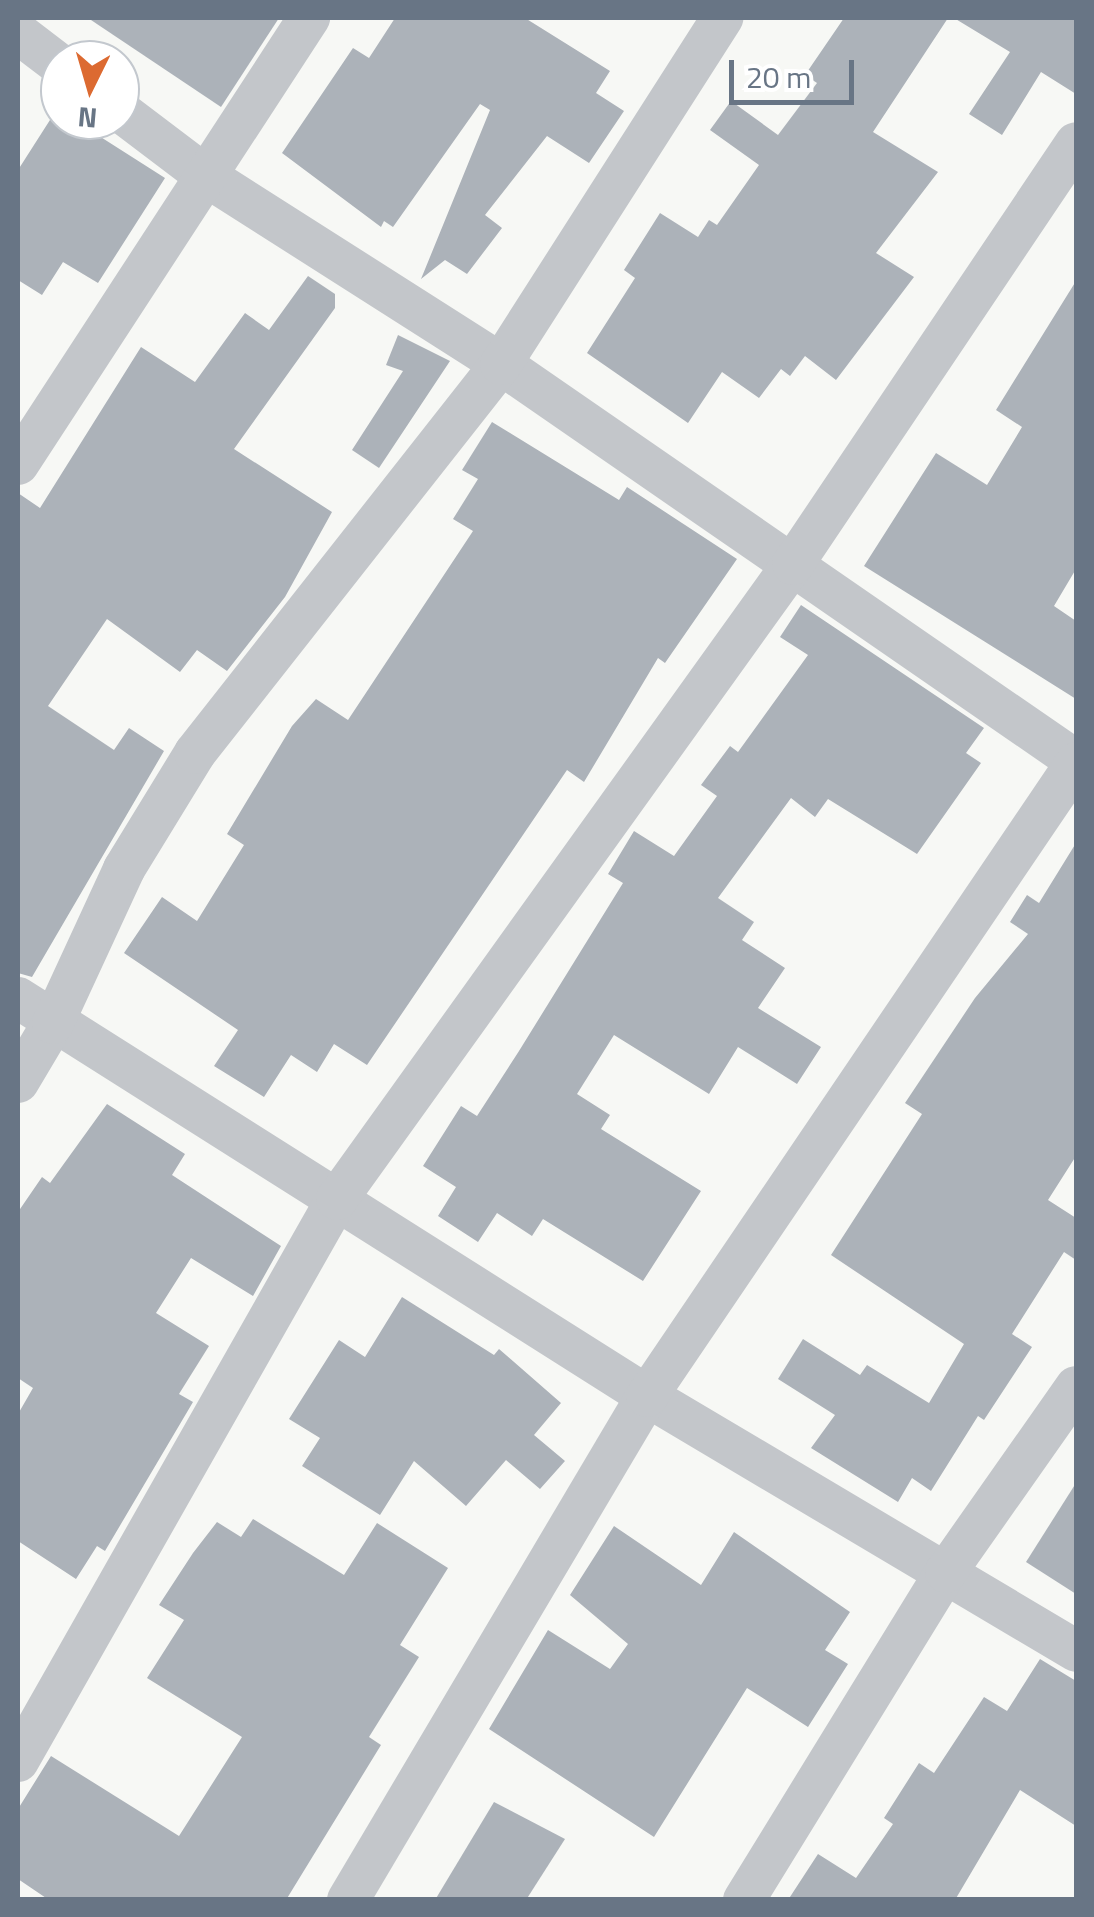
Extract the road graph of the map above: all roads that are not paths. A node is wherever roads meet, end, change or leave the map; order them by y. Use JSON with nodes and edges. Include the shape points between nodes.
{"nodes":[{"id":1,"x":309,"y":18,"type":"edge"},
{"id":2,"x":722,"y":18,"type":"edge"},
{"id":3,"x":18,"y":33,"type":"edge"},
{"id":4,"x":40,"y":50,"type":"edge"},
{"id":5,"x":140,"y":126,"type":"edge"},
{"id":6,"x":1076,"y":143,"type":"edge"},
{"id":7,"x":206,"y":176,"type":"junction"},
{"id":8,"x":501,"y":364,"type":"junction"},
{"id":9,"x":18,"y":464,"type":"edge"},
{"id":10,"x":793,"y":564,"type":"junction"},
{"id":11,"x":1076,"y":762,"type":"edge"},
{"id":12,"x":18,"y":998,"type":"edge"},
{"id":13,"x":53,"y":1024,"type":"junction"},
{"id":14,"x":18,"y":1082,"type":"edge"},
{"id":15,"x":337,"y":1199,"type":"junction"},
{"id":16,"x":1076,"y":1387,"type":"edge"},
{"id":17,"x":647,"y":1396,"type":"junction"},
{"id":18,"x":946,"y":1572,"type":"junction"},
{"id":19,"x":1076,"y":1651,"type":"edge"},
{"id":20,"x":18,"y":1761,"type":"edge"},
{"id":21,"x":348,"y":1900,"type":"edge"},
{"id":22,"x":744,"y":1900,"type":"edge"}],
"edges":[{"from":1,"to":7,"type":"street"},
{"from":2,"to":8,"type":"street"},
{"from":3,"to":4,"type":"street"},
{"from":5,"to":7,"type":"street"},
{"from":6,"to":10,"type":"street"},
{"from":7,"to":8,"type":"street"},
{"from":7,"to":9,"type":"street"},
{"from":8,"to":10,"type":"street"},
{"from":8,"to":13,"type":"street","via":[[195,753],[124,870]]},
{"from":10,"to":11,"type":"street"},
{"from":10,"to":15,"type":"street"},
{"from":11,"to":17,"type":"street"},
{"from":12,"to":13,"type":"street"},
{"from":13,"to":14,"type":"street"},
{"from":13,"to":15,"type":"street"},
{"from":15,"to":17,"type":"street"},
{"from":15,"to":20,"type":"street"},
{"from":16,"to":18,"type":"street"},
{"from":17,"to":18,"type":"street"},
{"from":17,"to":21,"type":"street"},
{"from":18,"to":19,"type":"street"},
{"from":18,"to":22,"type":"street"}]}
